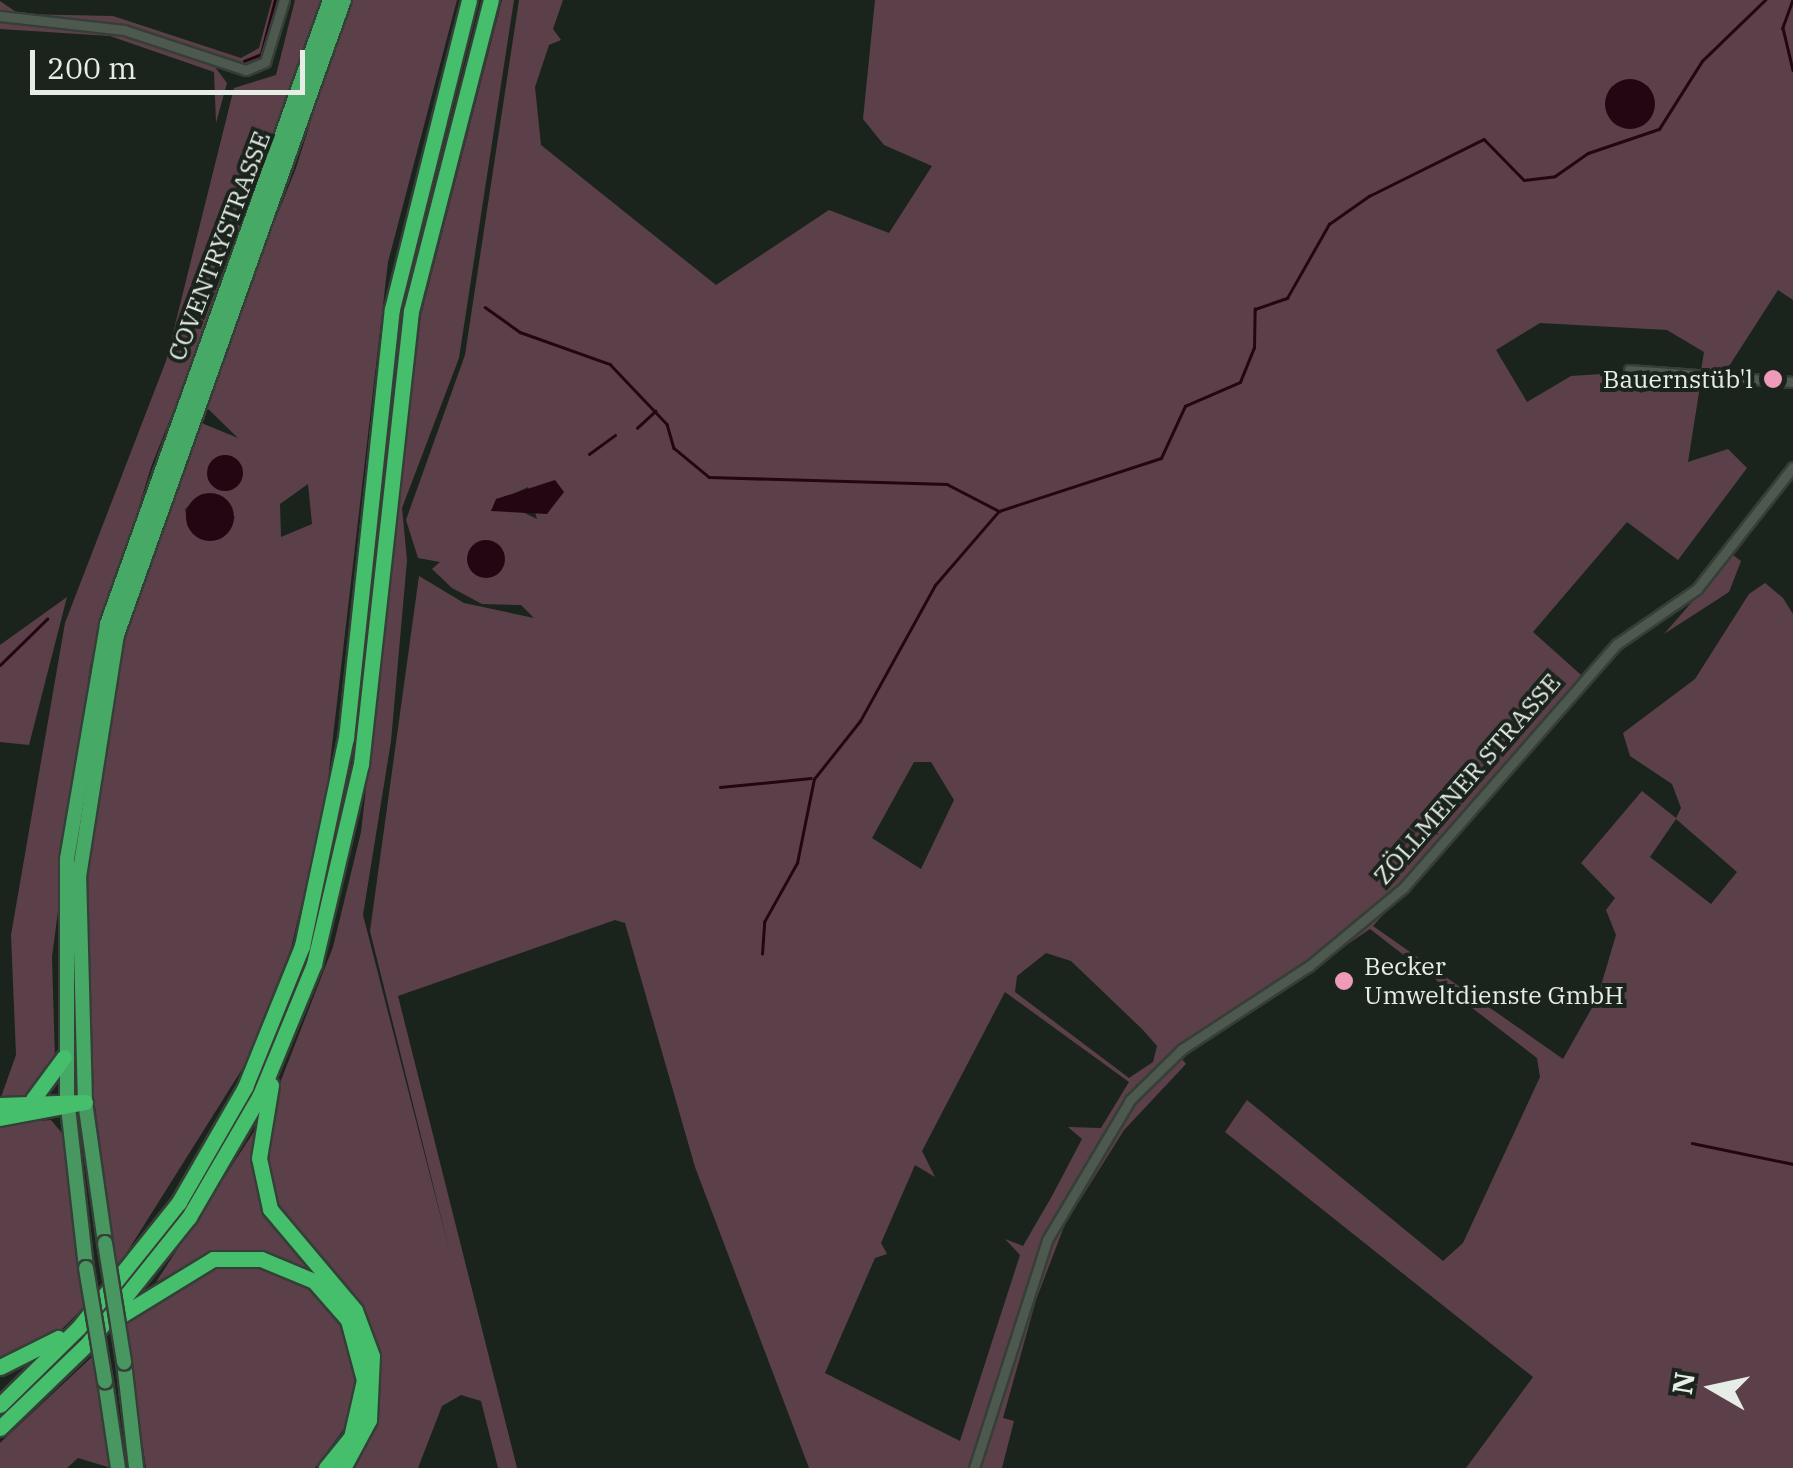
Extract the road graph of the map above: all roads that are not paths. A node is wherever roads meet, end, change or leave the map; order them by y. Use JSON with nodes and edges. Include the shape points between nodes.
{"nodes":[{"id":1,"x":284,"y":0,"type":"edge"},
{"id":2,"x":330,"y":0,"type":"edge"},
{"id":3,"x":344,"y":0,"type":"edge"},
{"id":4,"x":469,"y":0,"type":"edge"},
{"id":5,"x":490,"y":0,"type":"edge"},
{"id":6,"x":0,"y":16,"type":"edge"},
{"id":7,"x":1629,"y":370,"type":"dead end"},
{"id":8,"x":1793,"y":382,"type":"edge"},
{"id":9,"x":1793,"y":467,"type":"edge"},
{"id":10,"x":64,"y":1057,"type":"junction"},
{"id":11,"x":274,"y":1066,"type":"junction"},
{"id":12,"x":30,"y":1101,"type":"junction"},
{"id":13,"x":85,"y":1102,"type":"junction"},
{"id":14,"x":68,"y":1104,"type":"junction"},
{"id":15,"x":0,"y":1105,"type":"edge"},
{"id":16,"x":0,"y":1118,"type":"edge"},
{"id":17,"x":104,"y":1326,"type":"junction"},
{"id":18,"x":79,"y":1327,"type":"junction"},
{"id":19,"x":0,"y":1366,"type":"edge"},
{"id":20,"x":0,"y":1405,"type":"edge"},
{"id":21,"x":0,"y":1428,"type":"edge"},
{"id":22,"x":118,"y":1468,"type":"edge"},
{"id":23,"x":136,"y":1468,"type":"edge"},
{"id":24,"x":326,"y":1468,"type":"edge"},
{"id":25,"x":343,"y":1468,"type":"edge"},
{"id":26,"x":974,"y":1468,"type":"edge"}],
"edges":[{"from":1,"to":6,"type":"street","via":[[265,62],[246,70],[124,30]]},
{"from":2,"to":10,"type":"highway","name":"COVENTRYSTRASSE","via":[[278,164],[143,506],[107,624],[74,794]]},
{"from":3,"to":13,"type":"highway","via":[[117,635],[78,878]]},
{"from":4,"to":18,"type":"highway","via":[[392,309],[346,738],[310,919],[275,1020],[214,1144]]},
{"from":5,"to":11,"type":"highway","via":[[440,170],[405,346],[350,832]]},
{"from":7,"to":8,"type":"street"},
{"from":9,"to":26,"type":"street","name":"ZÖLLMENER STRASSE","via":[[1698,589],[1606,655],[1404,887],[1318,960],[1193,1040],[1130,1100],[1041,1253]]},
{"from":10,"to":12,"type":"highway","via":[[52,1085]]},
{"from":10,"to":14,"type":"highway","name":"COVENTRYSTRASSE"},
{"from":11,"to":17,"type":"highway","via":[[189,1218]]},
{"from":11,"to":25,"type":"highway","via":[[260,1143],[265,1195],[287,1235],[355,1310],[372,1356],[369,1420]]},
{"from":12,"to":14,"type":"highway"},
{"from":12,"to":15,"type":"highway"},
{"from":13,"to":14,"type":"highway"},
{"from":13,"to":23,"type":"main road","bridge":true},
{"from":14,"to":16,"type":"highway"},
{"from":14,"to":22,"type":"main road","bridge":true},
{"from":17,"to":21,"type":"highway"},
{"from":17,"to":24,"type":"highway","via":[[212,1259],[248,1257],[299,1272],[338,1304],[362,1362],[356,1424]]},
{"from":18,"to":19,"type":"highway"},
{"from":18,"to":20,"type":"highway"}]}
